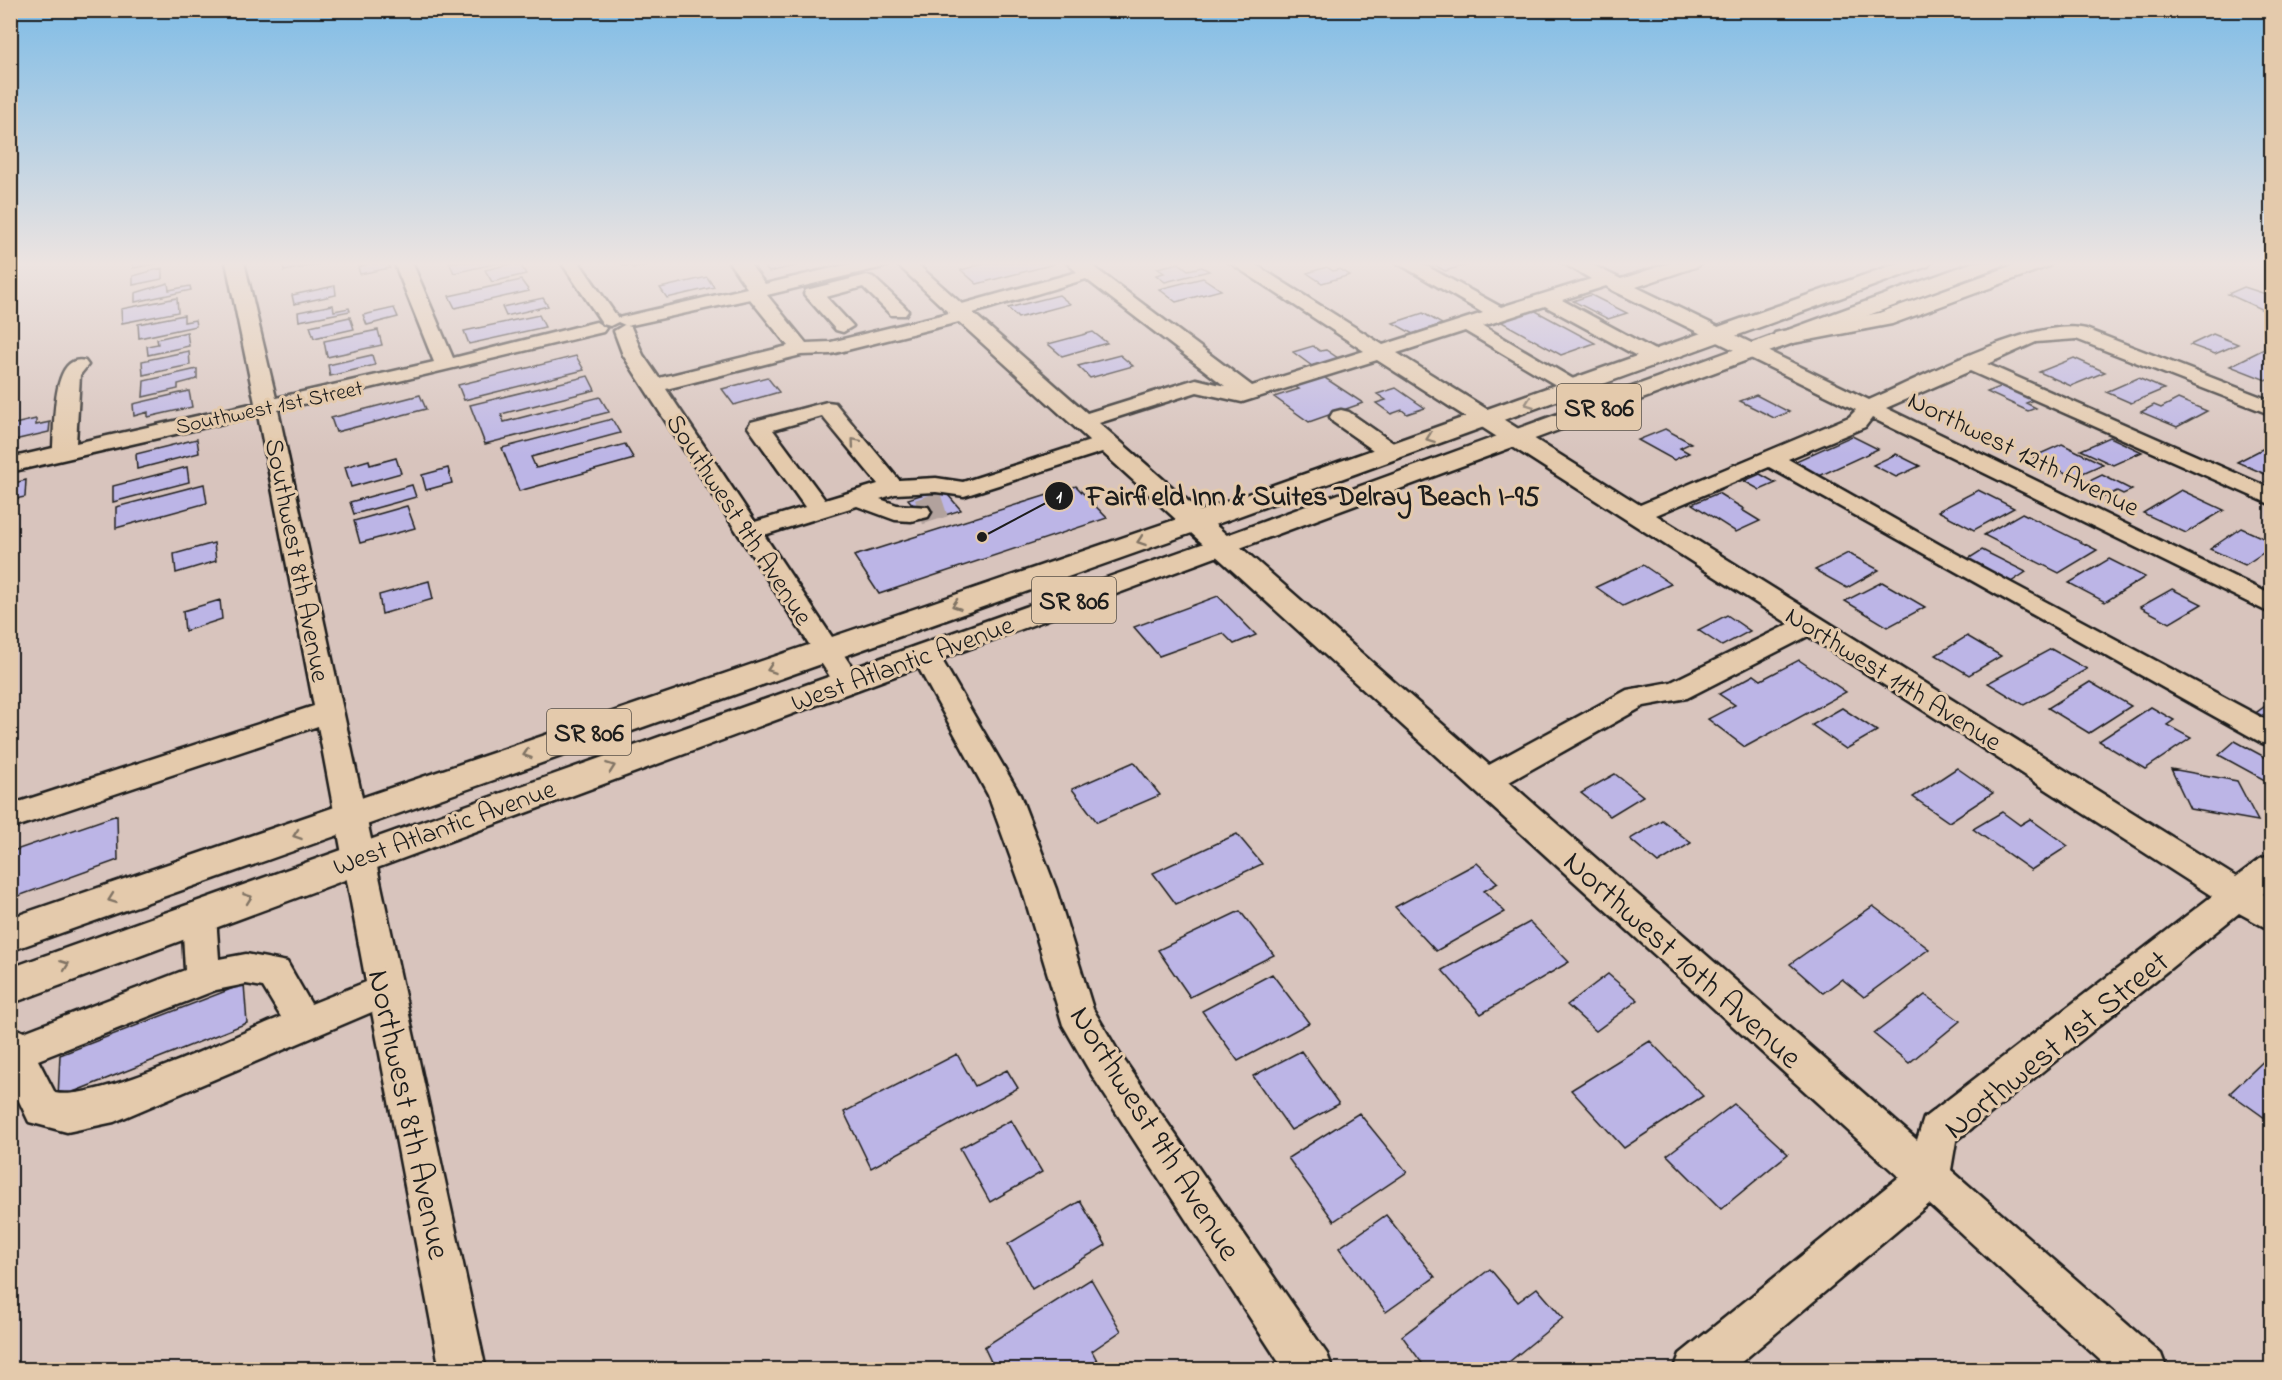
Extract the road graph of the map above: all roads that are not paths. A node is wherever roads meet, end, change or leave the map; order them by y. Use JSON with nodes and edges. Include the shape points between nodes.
{"nodes":[{"id":1,"x":250,"y":326,"type":"edge"},
{"id":2,"x":430,"y":326,"type":"edge"},
{"id":3,"x":782,"y":326,"type":"edge"},
{"id":4,"x":911,"y":326,"type":"edge"},
{"id":5,"x":976,"y":326,"type":"edge"},
{"id":6,"x":1155,"y":326,"type":"edge"},
{"id":7,"x":1340,"y":326,"type":"edge"},
{"id":8,"x":1460,"y":326,"type":"edge"},
{"id":9,"x":1471,"y":326,"type":"edge"},
{"id":10,"x":1597,"y":326,"type":"edge"},
{"id":11,"x":1703,"y":326,"type":"edge"},
{"id":12,"x":1745,"y":326,"type":"edge"},
{"id":13,"x":1815,"y":326,"type":"edge"},
{"id":14,"x":1845,"y":326,"type":"edge"},
{"id":15,"x":613,"y":327,"type":"joint"},
{"id":16,"x":1721,"y":335,"type":"junction"},
{"id":17,"x":1783,"y":338,"type":"junction"},
{"id":18,"x":801,"y":349,"type":"junction"},
{"id":19,"x":1752,"y":350,"type":"junction"},
{"id":20,"x":1380,"y":352,"type":"junction"},
{"id":21,"x":1655,"y":358,"type":"junction"},
{"id":22,"x":1971,"y":364,"type":"junction"},
{"id":23,"x":78,"y":365,"type":"dead end"},
{"id":24,"x":446,"y":366,"type":"junction"},
{"id":25,"x":653,"y":386,"type":"junction"},
{"id":26,"x":1573,"y":387,"type":"junction"},
{"id":27,"x":1249,"y":394,"type":"junction"},
{"id":28,"x":268,"y":407,"type":"junction"},
{"id":29,"x":1869,"y":408,"type":"junction"},
{"id":30,"x":2271,"y":409,"type":"edge"},
{"id":31,"x":1341,"y":417,"type":"dead end"},
{"id":32,"x":1486,"y":418,"type":"junction"},
{"id":33,"x":1083,"y":421,"type":"junction"},
{"id":34,"x":1516,"y":438,"type":"junction"},
{"id":35,"x":1107,"y":443,"type":"junction"},
{"id":36,"x":64,"y":452,"type":"junction"},
{"id":37,"x":1391,"y":452,"type":"junction"},
{"id":38,"x":1769,"y":458,"type":"junction"},
{"id":39,"x":10,"y":465,"type":"edge"},
{"id":40,"x":893,"y":487,"type":"junction"},
{"id":41,"x":858,"y":498,"type":"junction"},
{"id":42,"x":2271,"y":498,"type":"edge"},
{"id":43,"x":820,"y":510,"type":"junction"},
{"id":44,"x":919,"y":512,"type":"tunnel mouth"},
{"id":45,"x":1637,"y":515,"type":"junction"},
{"id":46,"x":1196,"y":522,"type":"junction"},
{"id":47,"x":749,"y":532,"type":"junction"},
{"id":48,"x":1223,"y":546,"type":"junction"},
{"id":49,"x":2271,"y":606,"type":"edge"},
{"id":50,"x":1809,"y":625,"type":"junction"},
{"id":51,"x":826,"y":649,"type":"junction"},
{"id":52,"x":925,"y":654,"type":"junction"},
{"id":53,"x":848,"y":682,"type":"junction"},
{"id":54,"x":328,"y":712,"type":"junction"},
{"id":55,"x":2271,"y":736,"type":"edge"},
{"id":56,"x":1486,"y":781,"type":"junction"},
{"id":57,"x":352,"y":816,"type":"junction"},
{"id":58,"x":10,"y":817,"type":"edge"},
{"id":59,"x":358,"y":858,"type":"junction"},
{"id":60,"x":2271,"y":868,"type":"edge"},
{"id":61,"x":2237,"y":895,"type":"junction"},
{"id":62,"x":199,"y":916,"type":"junction"},
{"id":63,"x":2271,"y":917,"type":"edge"},
{"id":64,"x":10,"y":935,"type":"edge"},
{"id":65,"x":203,"y":979,"type":"junction"},
{"id":66,"x":10,"y":986,"type":"edge"},
{"id":67,"x":385,"y":990,"type":"junction"},
{"id":68,"x":303,"y":1026,"type":"junction"},
{"id":69,"x":13,"y":1047,"type":"edge"},
{"id":70,"x":1930,"y":1178,"type":"junction"},
{"id":71,"x":463,"y":1370,"type":"edge"},
{"id":72,"x":1311,"y":1370,"type":"edge"},
{"id":73,"x":1696,"y":1370,"type":"edge"},
{"id":74,"x":2145,"y":1370,"type":"edge"}],
"edges":[{"from":1,"to":28,"type":"street","name":"Southwest 8th Avenue"},
{"from":2,"to":24,"type":"street"},
{"from":3,"to":18,"type":"street"},
{"from":4,"to":18,"type":"street","via":[[831,348]]},
{"from":5,"to":33,"type":"street","name":"Northwest 10th Avenue"},
{"from":6,"to":27,"type":"street"},
{"from":7,"to":20,"type":"street","name":"Northwest 11th Avenue"},
{"from":8,"to":20,"type":"street"},
{"from":9,"to":26,"type":"street"},
{"from":10,"to":21,"type":"street"},
{"from":11,"to":16,"type":"street","name":"Northwest 12th Avenue"},
{"from":12,"to":16,"type":"main road","name":"West Atlantic Avenue","number":"SR 806"},
{"from":13,"to":17,"type":"main road","name":"West Atlantic Avenue","number":"SR 806"},
{"from":14,"to":17,"type":"main road"},
{"from":15,"to":24,"type":"street","name":"Southwest 1st Street","via":[[562,342],[527,345]]},
{"from":15,"to":25,"type":"street","name":"Southwest 9th Avenue"},
{"from":16,"to":19,"type":"street","name":"Northwest 12th Avenue"},
{"from":16,"to":21,"type":"main road","name":"West Atlantic Avenue","number":"SR 806"},
{"from":17,"to":19,"type":"main road","name":"West Atlantic Avenue","number":"SR 806"},
{"from":18,"to":25,"type":"street"},
{"from":19,"to":29,"type":"street","name":"Northwest 12th Avenue"},
{"from":19,"to":34,"type":"main road","name":"West Atlantic Avenue","number":"SR 806"},
{"from":20,"to":27,"type":"street"},
{"from":20,"to":32,"type":"street","name":"Northwest 11th Avenue"},
{"from":21,"to":26,"type":"main road","name":"West Atlantic Avenue","number":"SR 806"},
{"from":22,"to":29,"type":"street"},
{"from":22,"to":30,"type":"street","via":[[2031,338],[2079,333]]},
{"from":22,"to":42,"type":"street"},
{"from":23,"to":36,"type":"street","via":[[70,374]]},
{"from":24,"to":28,"type":"street","name":"Southwest 1st Street"},
{"from":25,"to":47,"type":"street","name":"Southwest 9th Avenue"},
{"from":26,"to":32,"type":"main road","name":"West Atlantic Avenue","number":"SR 806","one_way":true},
{"from":27,"to":33,"type":"street","via":[[1242,396],[1196,385]]},
{"from":28,"to":36,"type":"street","name":"Southwest 1st Street"},
{"from":28,"to":54,"type":"street","name":"Southwest 8th Avenue"},
{"from":29,"to":38,"type":"street","via":[[1857,422]]},
{"from":29,"to":49,"type":"street","name":"Northwest 12th Avenue"},
{"from":31,"to":37,"type":"street"},
{"from":32,"to":34,"type":"street","name":"Northwest 11th Avenue"},
{"from":32,"to":37,"type":"main road","name":"West Atlantic Avenue","number":"SR 806","one_way":true},
{"from":33,"to":35,"type":"street","name":"Northwest 10th Avenue"},
{"from":34,"to":45,"type":"street","name":"Northwest 11th Avenue"},
{"from":34,"to":48,"type":"main road","name":"West Atlantic Avenue","number":"SR 806"},
{"from":35,"to":40,"type":"street","via":[[958,495],[936,485]]},
{"from":35,"to":46,"type":"street","name":"Northwest 10th Avenue"},
{"from":36,"to":39,"type":"street","name":"Southwest 1st Street"},
{"from":37,"to":46,"type":"main road","name":"West Atlantic Avenue","number":"SR 806"},
{"from":38,"to":45,"type":"street"},
{"from":38,"to":55,"type":"street"},
{"from":40,"to":41,"type":"street"},
{"from":40,"to":43,"type":"street","one_way":true,"via":[[827,408],[759,427]]},
{"from":41,"to":43,"type":"street"},
{"from":41,"to":44,"type":"street","via":[[895,514]]},
{"from":43,"to":47,"type":"street"},
{"from":45,"to":50,"type":"street","name":"Northwest 11th Avenue"},
{"from":46,"to":48,"type":"street","name":"Northwest 10th Avenue"},
{"from":46,"to":51,"type":"main road","name":"West Atlantic Avenue","number":"SR 806","one_way":true},
{"from":47,"to":51,"type":"street","name":"Southwest 9th Avenue"},
{"from":48,"to":52,"type":"main road","name":"West Atlantic Avenue","number":"SR 806"},
{"from":48,"to":56,"type":"street","name":"Northwest 10th Avenue"},
{"from":50,"to":56,"type":"street","via":[[1677,691],[1637,697]]},
{"from":50,"to":61,"type":"street","name":"Northwest 11th Avenue"},
{"from":51,"to":53,"type":"street","name":"Southwest 9th Avenue"},
{"from":51,"to":57,"type":"main road","name":"West Atlantic Avenue","number":"SR 806","one_way":true},
{"from":52,"to":53,"type":"main road","name":"West Atlantic Avenue","number":"SR 806"},
{"from":52,"to":72,"type":"street","name":"Northwest 9th Avenue","via":[[1004,795],[1039,889],[1076,1014],[1106,1065]]},
{"from":59,"to":53,"type":"main road","name":"West Atlantic Avenue","number":"SR 806","one_way":true},
{"from":54,"to":57,"type":"street","name":"Southwest 8th Avenue"},
{"from":54,"to":58,"type":"street"},
{"from":56,"to":70,"type":"street","name":"Northwest 10th Avenue"},
{"from":57,"to":59,"type":"street","name":"Southwest 8th Avenue"},
{"from":57,"to":64,"type":"main road","name":"West Atlantic Avenue","number":"SR 806","one_way":true},
{"from":62,"to":59,"type":"main road","name":"West Atlantic Avenue","number":"SR 806","one_way":true},
{"from":59,"to":67,"type":"street","name":"Northwest 8th Avenue"},
{"from":60,"to":61,"type":"street","name":"Northwest 1st Street"},
{"from":61,"to":63,"type":"street","name":"Northwest 11th Avenue"},
{"from":61,"to":70,"type":"street","name":"Northwest 1st Street","via":[[1938,1131]]},
{"from":62,"to":65,"type":"street"},
{"from":66,"to":62,"type":"main road","name":"West Atlantic Avenue","number":"SR 806","one_way":true},
{"from":65,"to":68,"type":"street","via":[[246,969],[274,973]]},
{"from":65,"to":69,"type":"street"},
{"from":67,"to":68,"type":"street"},
{"from":67,"to":71,"type":"street","name":"Northwest 8th Avenue"},
{"from":68,"to":69,"type":"street","via":[[114,1104],[67,1114],[43,1109]]},
{"from":70,"to":73,"type":"street"},
{"from":70,"to":74,"type":"street","name":"Northwest 10th Avenue"}]}
